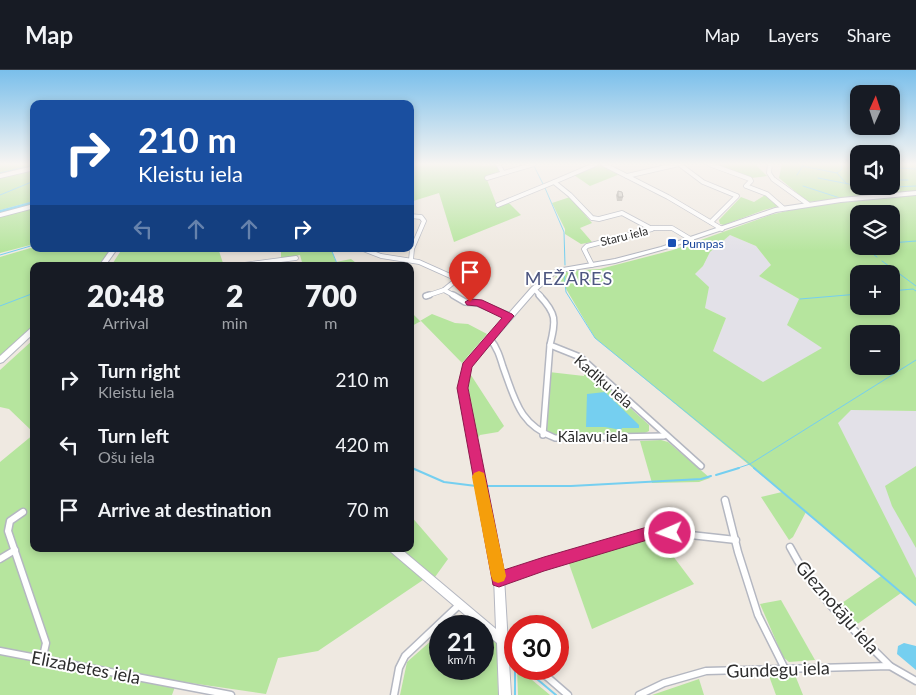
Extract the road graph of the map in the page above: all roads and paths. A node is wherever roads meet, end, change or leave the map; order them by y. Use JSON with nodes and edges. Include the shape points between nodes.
{"nodes":[{"id":1,"x":527,"y":193,"type":"edge"},
{"id":2,"x":569,"y":193,"type":"edge"},
{"id":3,"x":658,"y":193,"type":"edge"},
{"id":4,"x":730,"y":193,"type":"edge"},
{"id":5,"x":740,"y":193,"type":"edge"},
{"id":6,"x":765,"y":193,"type":"edge"},
{"id":7,"x":793,"y":193,"type":"edge"},
{"id":8,"x":914,"y":193,"type":"edge"},
{"id":9,"x":737,"y":196,"type":"junction"},
{"id":10,"x":808,"y":204,"type":"junction"},
{"id":11,"x":498,"y":205,"type":"dead end"},
{"id":12,"x":30,"y":207,"type":"edge"},
{"id":13,"x":783,"y":208,"type":"junction"},
{"id":14,"x":0,"y":215,"type":"edge"},
{"id":15,"x":414,"y":216,"type":"edge"},
{"id":16,"x":710,"y":222,"type":"junction"},
{"id":17,"x":653,"y":229,"type":"junction"},
{"id":18,"x":722,"y":229,"type":"junction"},
{"id":19,"x":692,"y":240,"type":"junction"},
{"id":20,"x":414,"y":244,"type":"edge"},
{"id":21,"x":371,"y":252,"type":"edge"},
{"id":22,"x":412,"y":252,"type":"edge"},
{"id":23,"x":296,"y":258,"type":"dead end"},
{"id":24,"x":411,"y":260,"type":"junction"},
{"id":25,"x":265,"y":262,"type":"edge"},
{"id":26,"x":476,"y":264,"type":"dead end"},
{"id":27,"x":592,"y":265,"type":"junction"},
{"id":28,"x":457,"y":279,"type":"junction"},
{"id":29,"x":534,"y":289,"type":"junction"},
{"id":30,"x":444,"y":290,"type":"junction"},
{"id":31,"x":426,"y":296,"type":"dead end"},
{"id":32,"x":509,"y":316,"type":"junction"},
{"id":33,"x":30,"y":333,"type":"edge"},
{"id":34,"x":490,"y":339,"type":"junction"},
{"id":35,"x":550,"y":345,"type":"junction"},
{"id":36,"x":0,"y":360,"type":"edge"},
{"id":37,"x":543,"y":435,"type":"junction"},
{"id":38,"x":665,"y":436,"type":"junction"},
{"id":39,"x":701,"y":466,"type":"dead end"},
{"id":40,"x":725,"y":500,"type":"dead end"},
{"id":41,"x":22,"y":512,"type":"dead end"},
{"id":42,"x":736,"y":540,"type":"junction"},
{"id":43,"x":790,"y":546,"type":"dead end"},
{"id":44,"x":14,"y":550,"type":"junction"},
{"id":45,"x":397,"y":552,"type":"edge"},
{"id":46,"x":0,"y":559,"type":"edge"},
{"id":47,"x":499,"y":580,"type":"junction"},
{"id":48,"x":459,"y":605,"type":"junction"},
{"id":49,"x":503,"y":641,"type":"junction"},
{"id":50,"x":0,"y":651,"type":"edge"},
{"id":51,"x":39,"y":658,"type":"junction"},
{"id":52,"x":890,"y":666,"type":"junction"},
{"id":53,"x":785,"y":669,"type":"junction"},
{"id":54,"x":551,"y":680,"type":"edge"},
{"id":55,"x":916,"y":681,"type":"edge"},
{"id":56,"x":230,"y":695,"type":"edge"},
{"id":57,"x":394,"y":695,"type":"edge"},
{"id":58,"x":505,"y":695,"type":"edge"},
{"id":59,"x":568,"y":695,"type":"edge"},
{"id":60,"x":639,"y":695,"type":"edge"}],
"edges":[{"from":1,"to":11,"type":"street"},
{"from":2,"to":17,"type":"street","via":[[590,218],[622,213]]},
{"from":3,"to":16,"type":"street"},
{"from":4,"to":9,"type":"street"},
{"from":5,"to":9,"type":"street"},
{"from":6,"to":13,"type":"street"},
{"from":7,"to":10,"type":"street"},
{"from":8,"to":10,"type":"street"},
{"from":9,"to":16,"type":"street"},
{"from":10,"to":13,"type":"street"},
{"from":12,"to":14,"type":"street"},
{"from":13,"to":18,"type":"street"},
{"from":15,"to":20,"type":"street","via":[[424,220]]},
{"from":16,"to":18,"type":"street"},
{"from":17,"to":19,"type":"street","via":[[672,228]]},
{"from":17,"to":27,"type":"street","name":"Staru iela","via":[[587,246],[584,249]]},
{"from":18,"to":19,"type":"street"},
{"from":19,"to":27,"type":"street"},
{"from":21,"to":24,"type":"street"},
{"from":22,"to":24,"type":"street"},
{"from":23,"to":25,"type":"street"},
{"from":24,"to":28,"type":"street"},
{"from":26,"to":28,"type":"street"},
{"from":27,"to":29,"type":"street","via":[[563,268]]},
{"from":28,"to":30,"type":"street"},
{"from":29,"to":32,"type":"street"},
{"from":29,"to":35,"type":"street","via":[[556,316]]},
{"from":30,"to":31,"type":"street"},
{"from":30,"to":32,"type":"street","via":[[465,302],[478,303]]},
{"from":32,"to":34,"type":"street"},
{"from":33,"to":36,"type":"street"},
{"from":34,"to":37,"type":"street","name":"Kālavu iela","via":[[500,356],[524,419]]},
{"from":34,"to":47,"type":"street","via":[[467,366],[462,388]]},
{"from":35,"to":37,"type":"street"},
{"from":35,"to":38,"type":"street","name":"Kadiķu iela","via":[[580,357]]},
{"from":37,"to":38,"type":"street","name":"Kālavu iela","via":[[555,438]]},
{"from":38,"to":39,"type":"street","name":"Kadiķu iela"},
{"from":40,"to":42,"type":"street"},
{"from":41,"to":44,"type":"street","via":[[8,526]]},
{"from":42,"to":47,"type":"street","via":[[654,531]]},
{"from":42,"to":53,"type":"street","via":[[758,615]]},
{"from":43,"to":52,"type":"street","name":"Gleznotāju iela","via":[[805,575]]},
{"from":44,"to":46,"type":"street"},
{"from":44,"to":51,"type":"street","via":[[46,643]]},
{"from":45,"to":48,"type":"street"},
{"from":47,"to":49,"type":"street"},
{"from":48,"to":49,"type":"street"},
{"from":48,"to":57,"type":"street","via":[[406,653],[399,666]]},
{"from":49,"to":58,"type":"street"},
{"from":50,"to":51,"type":"street","name":"Elizabetes iela"},
{"from":51,"to":56,"type":"street","name":"Elizabetes iela"},
{"from":52,"to":53,"type":"street","name":"Gundegu iela"},
{"from":52,"to":55,"type":"street"},
{"from":53,"to":60,"type":"street","name":"Gundegu iela","via":[[706,671],[664,683]]},
{"from":54,"to":59,"type":"street"}]}
